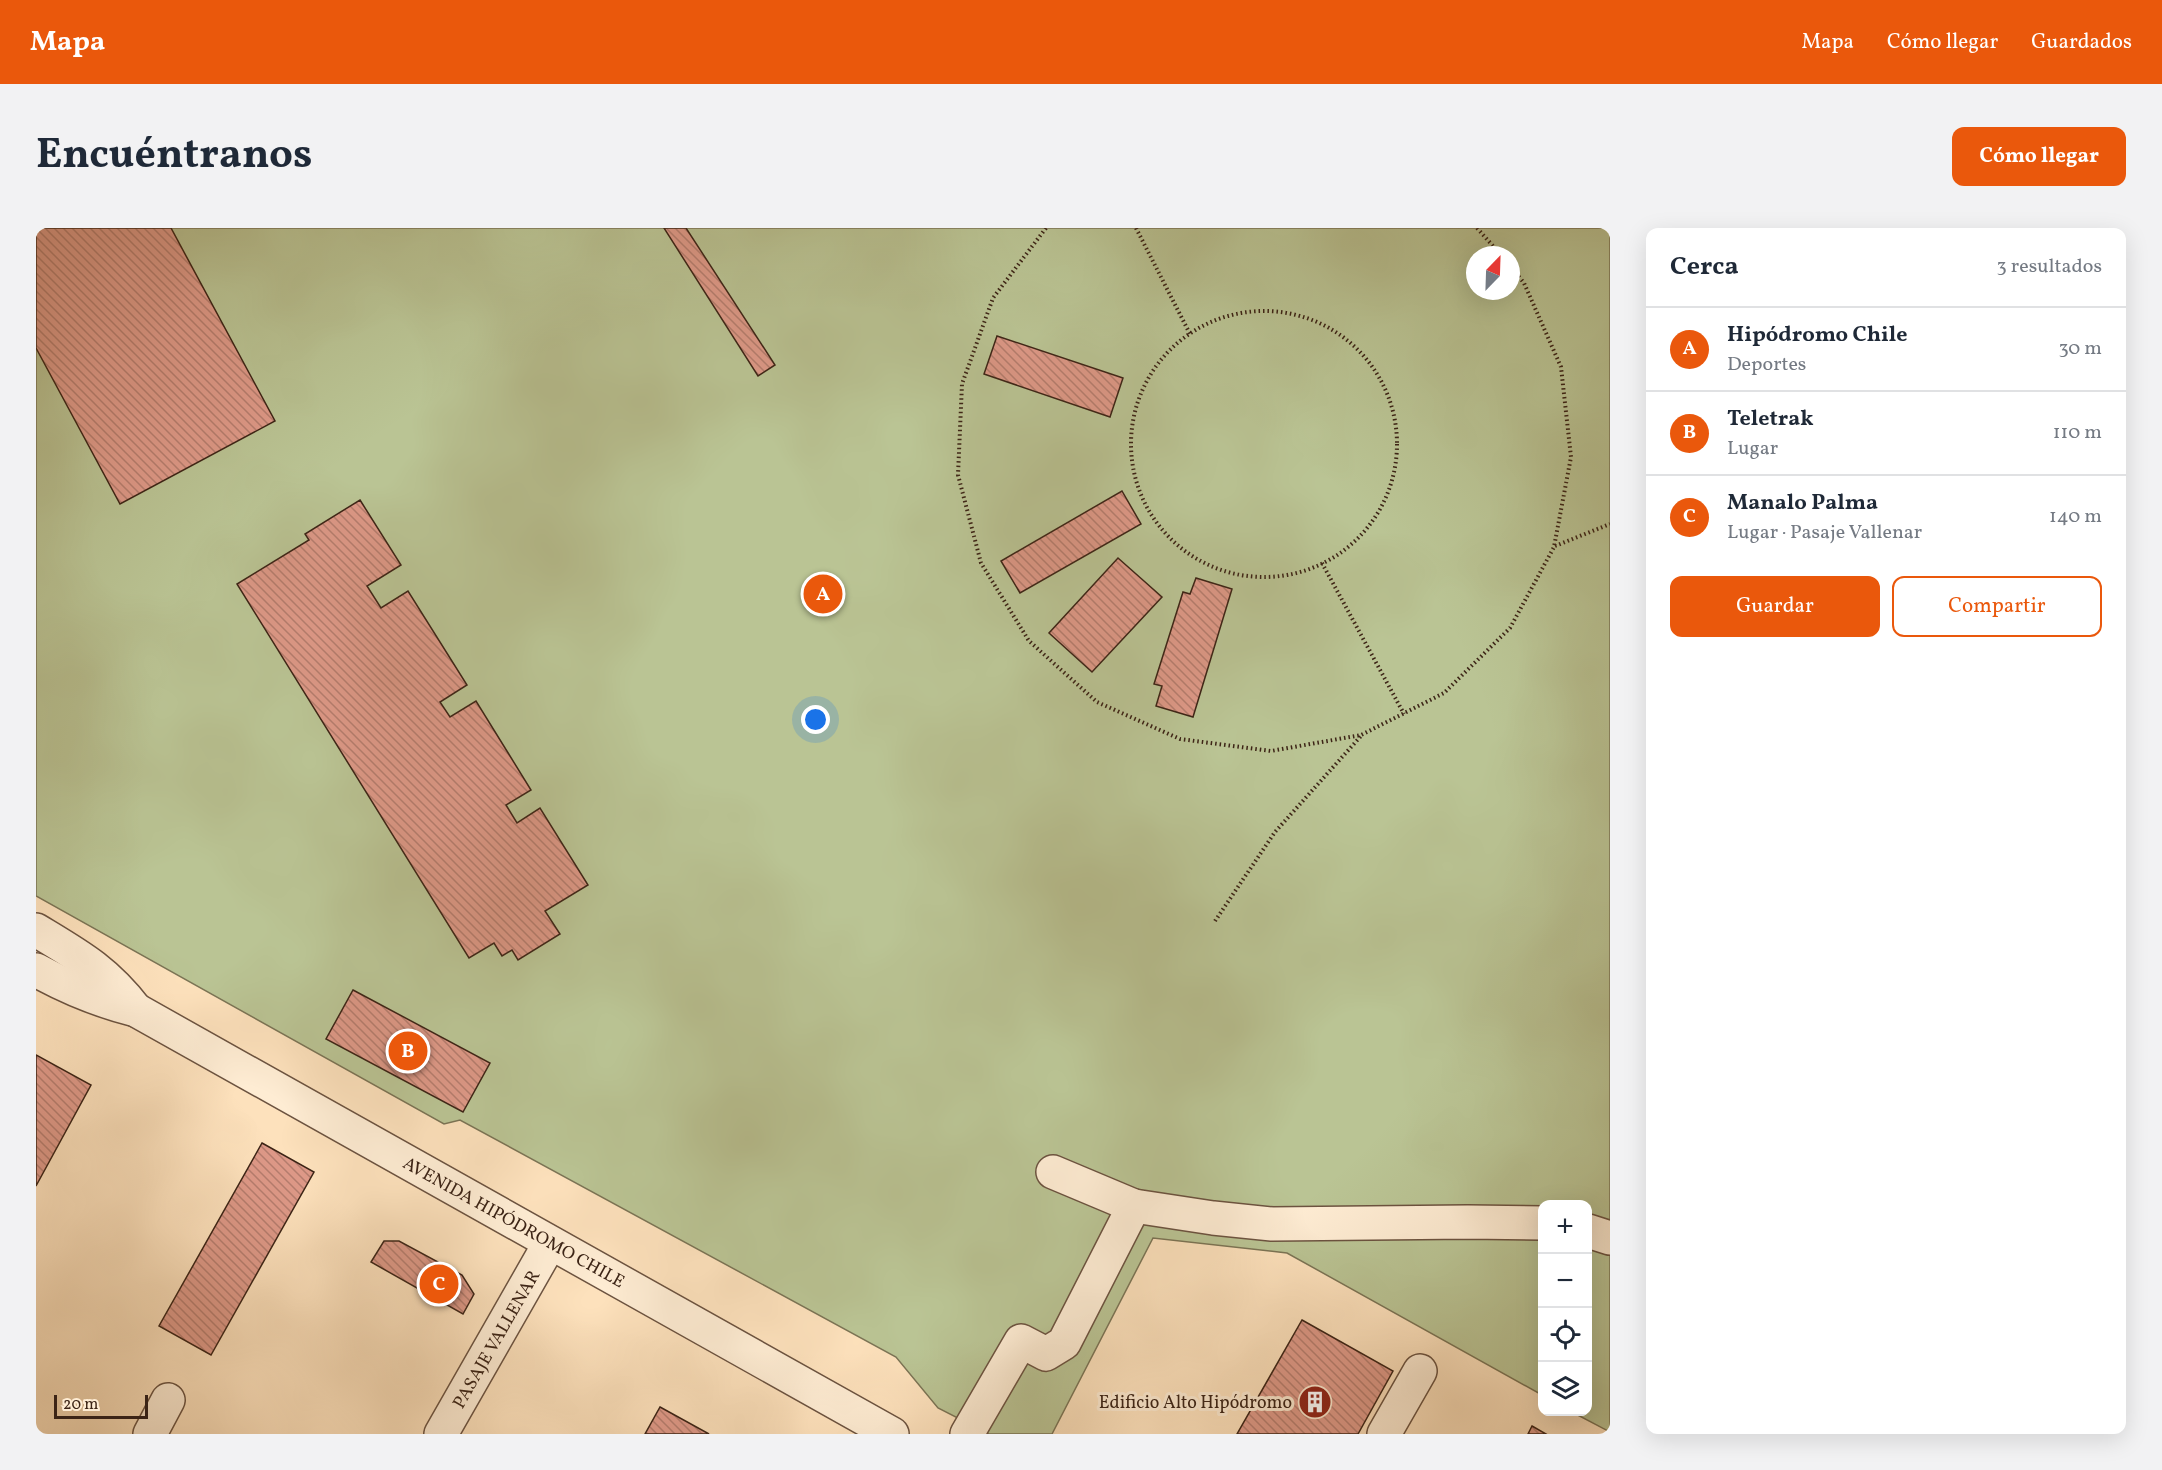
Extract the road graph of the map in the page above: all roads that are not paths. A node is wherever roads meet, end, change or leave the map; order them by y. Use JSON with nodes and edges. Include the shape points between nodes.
{"nodes":[{"id":1,"x":36,"y":930,"type":"edge"},
{"id":2,"x":36,"y":970,"type":"edge"},
{"id":3,"x":136,"y":1010,"type":"junction"},
{"id":4,"x":1053,"y":1172,"type":"dead end"},
{"id":5,"x":1134,"y":1206,"type":"junction"},
{"id":6,"x":1538,"y":1224,"type":"edge"},
{"id":7,"x":1592,"y":1233,"type":"edge"},
{"id":8,"x":1610,"y":1238,"type":"edge"},
{"id":9,"x":550,"y":1243,"type":"junction"},
{"id":10,"x":1420,"y":1371,"type":"dead end"},
{"id":11,"x":168,"y":1400,"type":"dead end"},
{"id":12,"x":150,"y":1434,"type":"edge"},
{"id":13,"x":441,"y":1434,"type":"edge"},
{"id":14,"x":892,"y":1434,"type":"edge"},
{"id":15,"x":967,"y":1434,"type":"edge"},
{"id":16,"x":1384,"y":1434,"type":"edge"}],
"edges":[{"from":1,"to":3,"type":"street","name":"AVENIDA HIPÓDROMO CHILE","via":[[90,962]]},
{"from":2,"to":3,"type":"street","name":"AVENIDA HIPÓDROMO CHILE","via":[[93,998]]},
{"from":3,"to":9,"type":"street","name":"AVENIDA HIPÓDROMO CHILE"},
{"from":4,"to":5,"type":"street"},
{"from":5,"to":6,"type":"street","via":[[1272,1224]]},
{"from":5,"to":15,"type":"street","via":[[1064,1342],[1046,1354],[1021,1341]]},
{"from":7,"to":8,"type":"street"},
{"from":9,"to":13,"type":"street","name":"PASAJE VALLENAR"},
{"from":9,"to":14,"type":"street","name":"AVENIDA HIPÓDROMO CHILE"},
{"from":10,"to":16,"type":"street"},
{"from":11,"to":12,"type":"street"}]}
